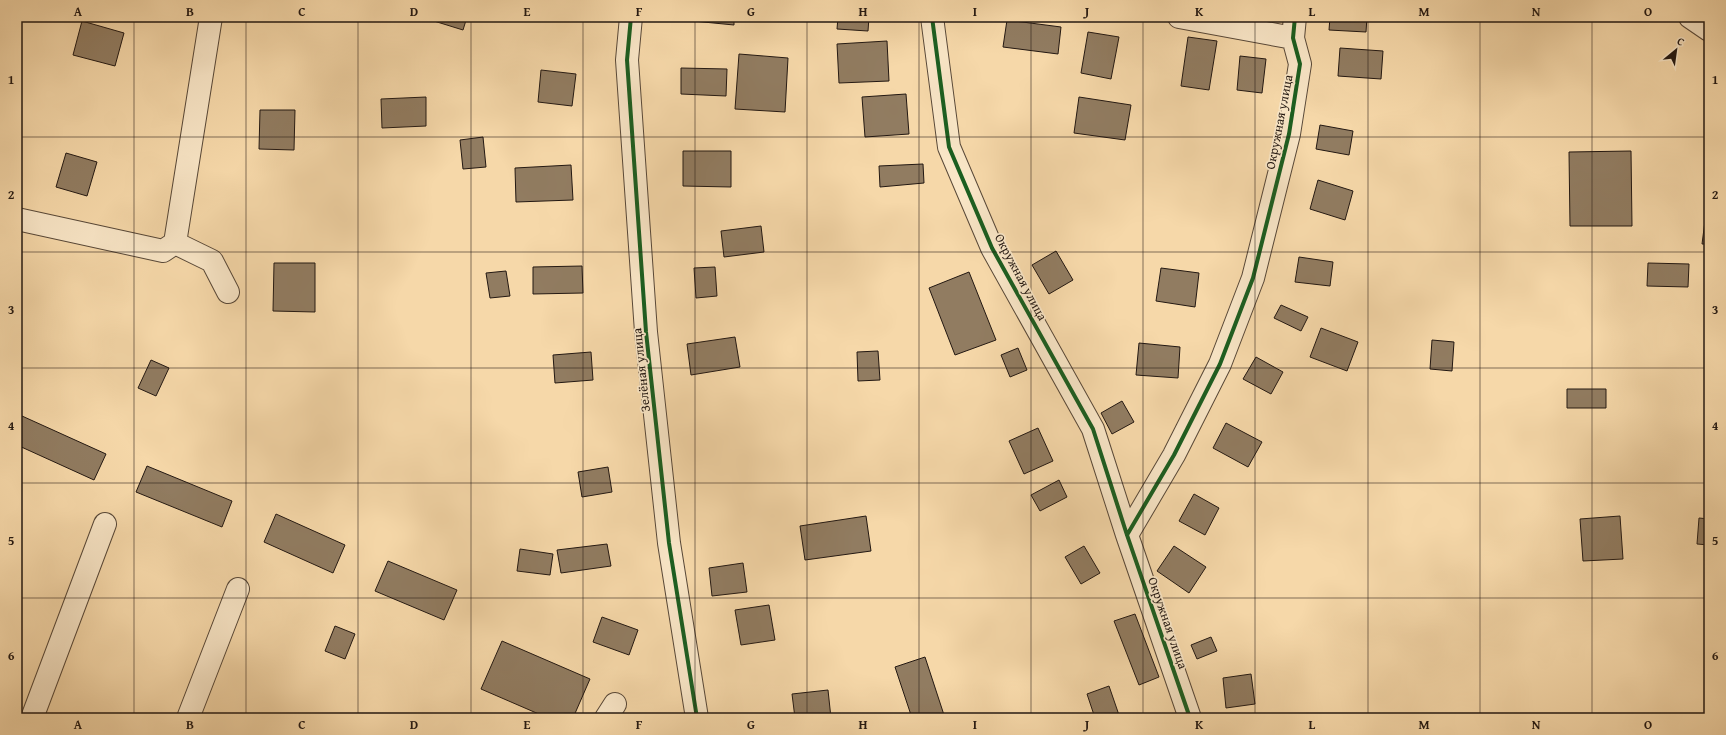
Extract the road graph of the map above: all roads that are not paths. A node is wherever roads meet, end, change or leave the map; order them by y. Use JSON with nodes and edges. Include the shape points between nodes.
{"nodes":[{"id":1,"x":210,"y":17,"type":"edge"},
{"id":2,"x":631,"y":17,"type":"edge"},
{"id":3,"x":932,"y":17,"type":"edge"},
{"id":4,"x":1179,"y":17,"type":"edge"},
{"id":5,"x":1690,"y":17,"type":"edge"},
{"id":6,"x":1294,"y":27,"type":"edge"},
{"id":7,"x":1709,"y":30,"type":"edge"},
{"id":8,"x":17,"y":219,"type":"edge"},
{"id":9,"x":175,"y":243,"type":"junction"},
{"id":10,"x":228,"y":292,"type":"dead end"},
{"id":11,"x":105,"y":524,"type":"dead end"},
{"id":12,"x":1127,"y":535,"type":"junction"},
{"id":13,"x":238,"y":589,"type":"dead end"},
{"id":14,"x":32,"y":718,"type":"edge"},
{"id":15,"x":188,"y":718,"type":"edge"},
{"id":16,"x":697,"y":718,"type":"edge"},
{"id":17,"x":1190,"y":718,"type":"edge"}],
"edges":[{"from":1,"to":9,"type":"street"},
{"from":2,"to":16,"type":"street","name":"Зелёная улица","via":[[627,60],[646,332],[669,543]]},
{"from":3,"to":12,"type":"street","name":"Окружная улица","via":[[949,147],[992,248],[1093,429]]},
{"from":4,"to":6,"type":"street","name":"Окружная улица"},
{"from":5,"to":7,"type":"street"},
{"from":6,"to":12,"type":"street","name":"Окружная улица","via":[[1300,64],[1289,134],[1253,278],[1220,364],[1174,456]]},
{"from":8,"to":9,"type":"street","via":[[163,251]]},
{"from":9,"to":10,"type":"street","via":[[212,261]]},
{"from":11,"to":14,"type":"street"},
{"from":12,"to":17,"type":"street","name":"Окружная улица"},
{"from":13,"to":15,"type":"street"}]}
